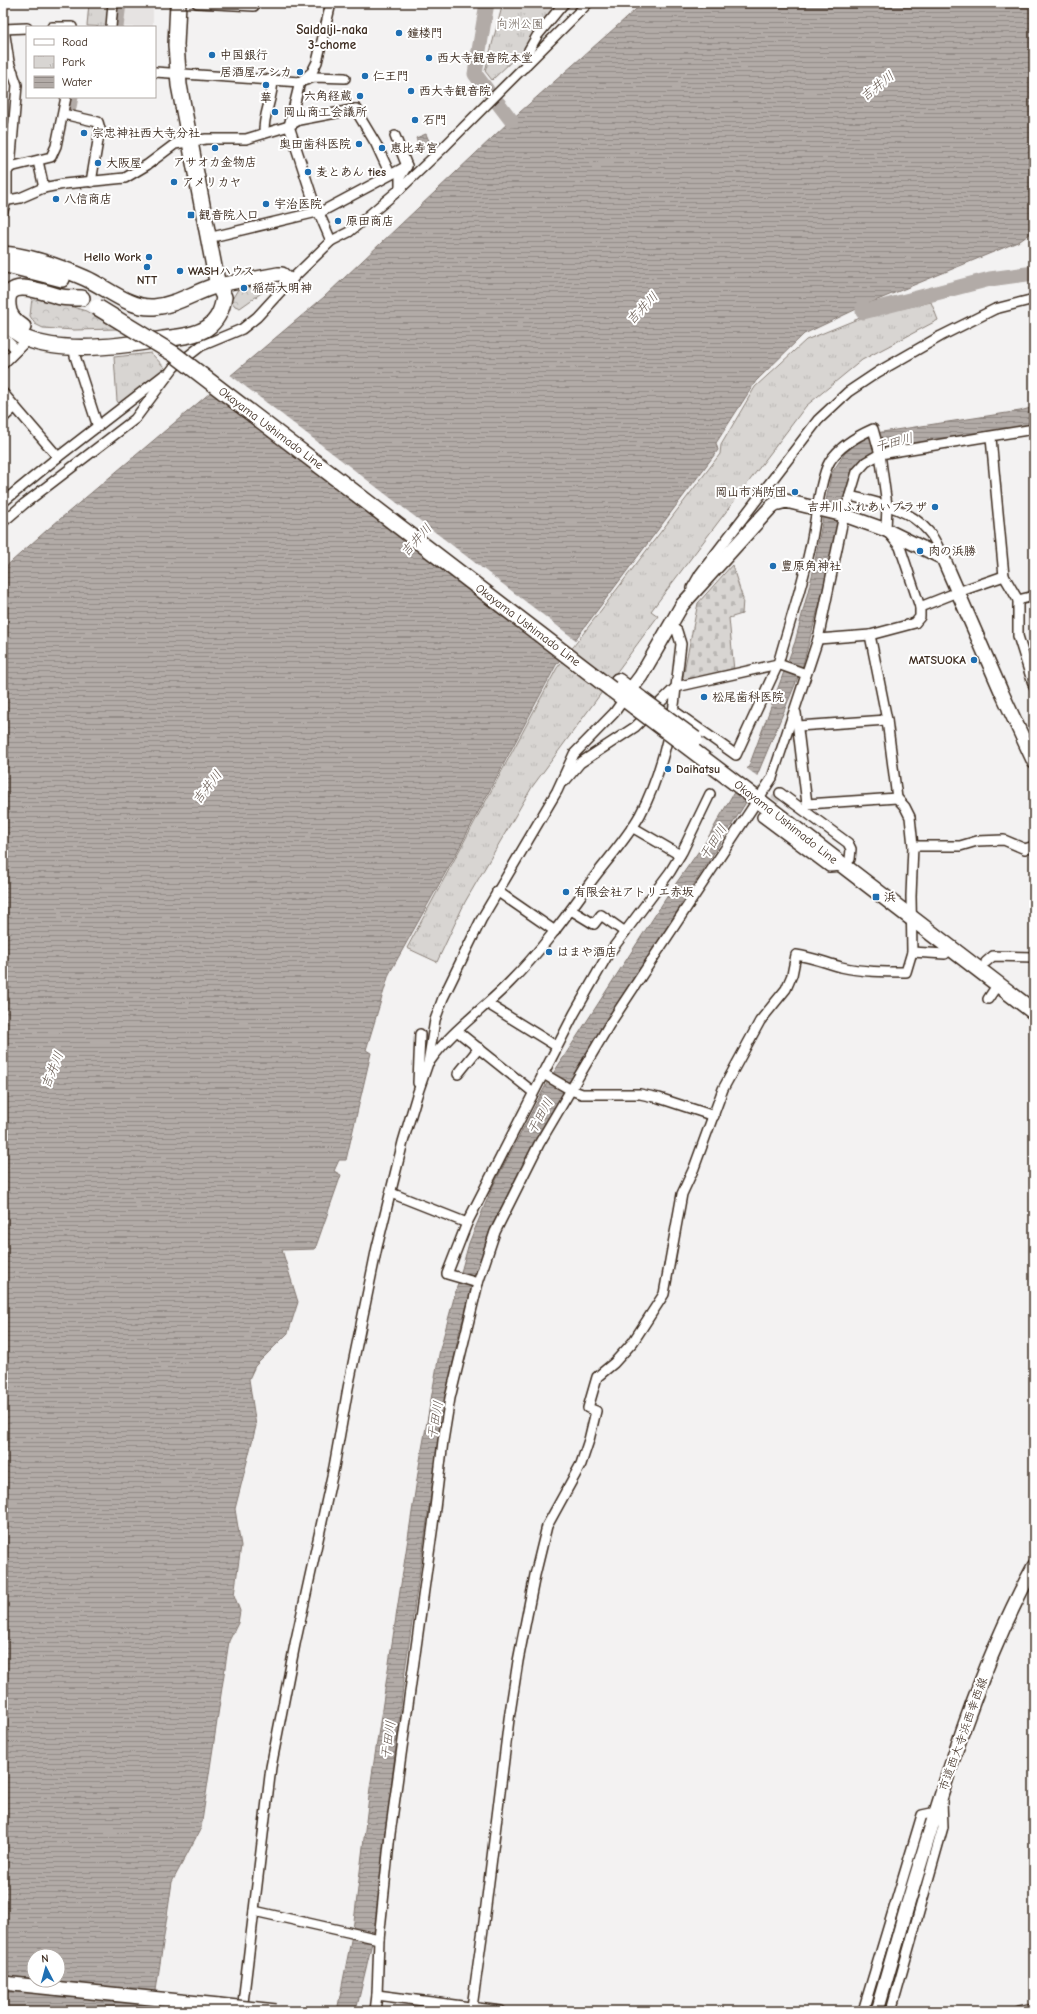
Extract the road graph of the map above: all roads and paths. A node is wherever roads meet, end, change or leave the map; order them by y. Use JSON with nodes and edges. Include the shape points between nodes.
{"nodes":[{"id":1,"x":113,"y":3,"type":"edge"},
{"id":2,"x":178,"y":3,"type":"edge"},
{"id":3,"x":197,"y":3,"type":"edge"},
{"id":4,"x":331,"y":3,"type":"edge"},
{"id":5,"x":564,"y":3,"type":"edge"},
{"id":6,"x":588,"y":3,"type":"edge"},
{"id":7,"x":254,"y":6,"type":"dead end"},
{"id":8,"x":111,"y":26,"type":"edge"},
{"id":9,"x":26,"y":28,"type":"edge"},
{"id":10,"x":4,"y":29,"type":"edge"},
{"id":11,"x":525,"y":68,"type":"junction"},
{"id":12,"x":3,"y":72,"type":"edge"},
{"id":13,"x":13,"y":72,"type":"junction"},
{"id":14,"x":156,"y":72,"type":"edge"},
{"id":15,"x":177,"y":74,"type":"junction"},
{"id":16,"x":345,"y":78,"type":"dead end"},
{"id":17,"x":273,"y":79,"type":"junction"},
{"id":18,"x":300,"y":82,"type":"junction"},
{"id":19,"x":17,"y":85,"type":"junction"},
{"id":20,"x":26,"y":86,"type":"edge"},
{"id":21,"x":66,"y":98,"type":"edge"},
{"id":22,"x":63,"y":114,"type":"junction"},
{"id":23,"x":289,"y":126,"type":"junction"},
{"id":24,"x":264,"y":133,"type":"junction"},
{"id":25,"x":395,"y":136,"type":"dead end"},
{"id":26,"x":190,"y":141,"type":"junction"},
{"id":27,"x":38,"y":161,"type":"junction"},
{"id":28,"x":407,"y":166,"type":"junction"},
{"id":29,"x":6,"y":169,"type":"edge"},
{"id":30,"x":390,"y":174,"type":"junction"},
{"id":31,"x":91,"y":182,"type":"junction"},
{"id":32,"x":44,"y":188,"type":"junction"},
{"id":33,"x":400,"y":189,"type":"junction"},
{"id":34,"x":4,"y":201,"type":"edge"},
{"id":35,"x":3,"y":211,"type":"edge"},
{"id":36,"x":318,"y":212,"type":"junction"},
{"id":37,"x":208,"y":238,"type":"junction"},
{"id":38,"x":330,"y":241,"type":"junction"},
{"id":39,"x":3,"y":254,"type":"edge"},
{"id":40,"x":3,"y":264,"type":"edge"},
{"id":41,"x":3,"y":274,"type":"edge"},
{"id":42,"x":290,"y":280,"type":"junction"},
{"id":43,"x":218,"y":285,"type":"junction"},
{"id":44,"x":82,"y":298,"type":"junction"},
{"id":45,"x":1034,"y":299,"type":"edge"},
{"id":46,"x":100,"y":303,"type":"junction"},
{"id":47,"x":3,"y":321,"type":"edge"},
{"id":48,"x":3,"y":337,"type":"edge"},
{"id":49,"x":28,"y":339,"type":"junction"},
{"id":50,"x":74,"y":347,"type":"junction"},
{"id":51,"x":17,"y":350,"type":"junction"},
{"id":52,"x":3,"y":364,"type":"edge"},
{"id":53,"x":174,"y":367,"type":"junction"},
{"id":54,"x":3,"y":393,"type":"edge"},
{"id":55,"x":15,"y":407,"type":"junction"},
{"id":56,"x":3,"y":418,"type":"edge"},
{"id":57,"x":98,"y":427,"type":"junction"},
{"id":58,"x":1034,"y":429,"type":"edge"},
{"id":59,"x":991,"y":438,"type":"junction"},
{"id":60,"x":880,"y":452,"type":"junction"},
{"id":61,"x":58,"y":457,"type":"junction"},
{"id":62,"x":850,"y":496,"type":"junction"},
{"id":63,"x":4,"y":499,"type":"edge"},
{"id":64,"x":887,"y":505,"type":"junction"},
{"id":65,"x":821,"y":509,"type":"junction"},
{"id":66,"x":842,"y":514,"type":"junction"},
{"id":67,"x":3,"y":522,"type":"edge"},
{"id":68,"x":886,"y":530,"type":"junction"},
{"id":69,"x":943,"y":558,"type":"junction"},
{"id":70,"x":1004,"y":576,"type":"junction"},
{"id":71,"x":958,"y":592,"type":"junction"},
{"id":72,"x":1034,"y":596,"type":"edge"},
{"id":73,"x":1018,"y":600,"type":"junction"},
{"id":74,"x":682,"y":605,"type":"junction"},
{"id":75,"x":920,"y":607,"type":"junction"},
{"id":76,"x":670,"y":626,"type":"junction"},
{"id":77,"x":870,"y":635,"type":"junction"},
{"id":78,"x":818,"y":639,"type":"junction"},
{"id":79,"x":780,"y":664,"type":"junction"},
{"id":80,"x":805,"y":674,"type":"junction"},
{"id":81,"x":676,"y":687,"type":"junction"},
{"id":82,"x":1034,"y":687,"type":"edge"},
{"id":83,"x":633,"y":699,"type":"junction"},
{"id":84,"x":795,"y":710,"type":"junction"},
{"id":85,"x":674,"y":711,"type":"junction"},
{"id":86,"x":887,"y":720,"type":"junction"},
{"id":87,"x":798,"y":726,"type":"junction"},
{"id":88,"x":1034,"y":762,"type":"edge"},
{"id":89,"x":557,"y":791,"type":"junction"},
{"id":90,"x":780,"y":793,"type":"dead end"},
{"id":91,"x":710,"y":794,"type":"dead end"},
{"id":92,"x":759,"y":794,"type":"junction"},
{"id":93,"x":897,"y":798,"type":"junction"},
{"id":94,"x":807,"y":808,"type":"junction"},
{"id":95,"x":762,"y":816,"type":"dead end"},
{"id":96,"x":632,"y":827,"type":"junction"},
{"id":97,"x":913,"y":846,"type":"junction"},
{"id":98,"x":1034,"y":846,"type":"edge"},
{"id":99,"x":680,"y":855,"type":"junction"},
{"id":100,"x":847,"y":862,"type":"junction"},
{"id":101,"x":497,"y":891,"type":"junction"},
{"id":102,"x":571,"y":910,"type":"junction"},
{"id":103,"x":912,"y":912,"type":"junction"},
{"id":104,"x":555,"y":931,"type":"junction"},
{"id":105,"x":625,"y":932,"type":"junction"},
{"id":106,"x":950,"y":948,"type":"junction"},
{"id":107,"x":912,"y":952,"type":"junction"},
{"id":108,"x":1034,"y":957,"type":"edge"},
{"id":109,"x":986,"y":962,"type":"junction"},
{"id":110,"x":998,"y":984,"type":"junction"},
{"id":111,"x":988,"y":999,"type":"dead end"},
{"id":112,"x":1034,"y":999,"type":"edge"},
{"id":113,"x":488,"y":1004,"type":"junction"},
{"id":114,"x":1034,"y":1012,"type":"edge"},
{"id":115,"x":457,"y":1031,"type":"junction"},
{"id":116,"x":420,"y":1034,"type":"dead end"},
{"id":117,"x":556,"y":1046,"type":"junction"},
{"id":118,"x":479,"y":1048,"type":"junction"},
{"id":119,"x":428,"y":1063,"type":"junction"},
{"id":120,"x":458,"y":1074,"type":"dead end"},
{"id":121,"x":544,"y":1074,"type":"junction"},
{"id":122,"x":569,"y":1088,"type":"junction"},
{"id":123,"x":533,"y":1092,"type":"junction"},
{"id":124,"x":417,"y":1095,"type":"junction"},
{"id":125,"x":714,"y":1116,"type":"junction"},
{"id":126,"x":391,"y":1193,"type":"junction"},
{"id":127,"x":467,"y":1223,"type":"junction"},
{"id":128,"x":476,"y":1283,"type":"junction"},
{"id":129,"x":1034,"y":1566,"type":"edge"},
{"id":130,"x":942,"y":1794,"type":"junction"},
{"id":131,"x":936,"y":1812,"type":"junction"},
{"id":132,"x":254,"y":1911,"type":"junction"},
{"id":133,"x":377,"y":1938,"type":"junction"},
{"id":134,"x":880,"y":1956,"type":"junction"},
{"id":135,"x":904,"y":1964,"type":"junction"},
{"id":136,"x":3,"y":1983,"type":"edge"},
{"id":137,"x":377,"y":1995,"type":"junction"},
{"id":138,"x":472,"y":2007,"type":"junction"},
{"id":139,"x":1034,"y":2008,"type":"edge"},
{"id":140,"x":242,"y":2011,"type":"edge"},
{"id":141,"x":276,"y":2011,"type":"edge"},
{"id":142,"x":375,"y":2011,"type":"edge"},
{"id":143,"x":501,"y":2011,"type":"edge"},
{"id":144,"x":864,"y":2011,"type":"edge"},
{"id":145,"x":877,"y":2011,"type":"edge"},
{"id":146,"x":891,"y":2011,"type":"edge"},
{"id":147,"x":1020,"y":2011,"type":"edge"}],
"edges":[{"from":1,"to":8,"type":"street"},
{"from":2,"to":15,"type":"main road"},
{"from":3,"to":7,"type":"street"},
{"from":4,"to":18,"type":"street","via":[[317,62],[312,72]]},
{"from":5,"to":11,"type":"street","via":[[537,36],[529,50]]},
{"from":6,"to":11,"type":"street"},
{"from":9,"to":10,"type":"street"},
{"from":10,"to":13,"type":"street"},
{"from":11,"to":33,"type":"street"},
{"from":12,"to":13,"type":"street"},
{"from":13,"to":19,"type":"street"},
{"from":14,"to":15,"type":"street"},
{"from":15,"to":17,"type":"street"},
{"from":15,"to":26,"type":"main road"},
{"from":16,"to":18,"type":"street","via":[[314,77]]},
{"from":17,"to":18,"type":"street"},
{"from":17,"to":24,"type":"street","via":[[263,120]]},
{"from":18,"to":23,"type":"street"},
{"from":19,"to":20,"type":"street"},
{"from":19,"to":29,"type":"street"},
{"from":21,"to":22,"type":"street"},
{"from":22,"to":27,"type":"street","via":[[53,155]]},
{"from":22,"to":31,"type":"street","via":[[98,122],[100,129]]},
{"from":23,"to":24,"type":"street"},
{"from":23,"to":30,"type":"street","via":[[299,120],[356,109]]},
{"from":23,"to":36,"type":"street"},
{"from":24,"to":26,"type":"street","via":[[235,140]]},
{"from":25,"to":28,"type":"street"},
{"from":26,"to":31,"type":"street","via":[[174,144],[125,178]]},
{"from":26,"to":37,"type":"main road"},
{"from":27,"to":29,"type":"street"},
{"from":27,"to":32,"type":"street"},
{"from":28,"to":30,"type":"street"},
{"from":28,"to":33,"type":"street","via":[[400,177]]},
{"from":29,"to":34,"type":"street","via":[[7,197]]},
{"from":30,"to":36,"type":"street"},
{"from":31,"to":32,"type":"street"},
{"from":32,"to":34,"type":"street","via":[[20,198]]},
{"from":33,"to":38,"type":"street","via":[[349,232]]},
{"from":34,"to":35,"type":"street"},
{"from":36,"to":37,"type":"street"},
{"from":36,"to":38,"type":"street"},
{"from":37,"to":43,"type":"main road"},
{"from":38,"to":42,"type":"street"},
{"from":39,"to":43,"type":"main road","via":[[37,260],[79,275],[142,306],[164,305]]},
{"from":40,"to":46,"type":"main road","name":"Okayama Ushimado Line","via":[[60,279]]},
{"from":41,"to":44,"type":"main road","name":"Okayama Ushimado Line","via":[[44,283]]},
{"from":42,"to":43,"type":"street","via":[[278,274]]},
{"from":42,"to":53,"type":"street","via":[[257,317],[242,329],[201,346]]},
{"from":43,"to":44,"type":"main road","via":[[209,313],[200,321],[140,336],[81,339],[45,336],[27,330],[15,322],[8,310],[7,300],[13,291],[21,288],[34,288],[61,297]]},
{"from":43,"to":50,"type":"main road","via":[[224,297],[221,310],[214,322],[201,331],[136,344]]},
{"from":44,"to":46,"type":"main road","name":"Okayama Ushimado Line"},
{"from":45,"to":74,"type":"street","via":[[996,309],[941,336],[848,392],[818,420],[790,455],[700,574]]},
{"from":46,"to":83,"type":"main road","name":"Okayama Ushimado Line","bridge":true,"via":[[174,354]]},
{"from":47,"to":49,"type":"main road"},
{"from":48,"to":51,"type":"street"},
{"from":49,"to":50,"type":"main road"},
{"from":49,"to":51,"type":"street"},
{"from":50,"to":57,"type":"street"},
{"from":51,"to":52,"type":"street"},
{"from":53,"to":57,"type":"street"},
{"from":53,"to":67,"type":"street","via":[[134,419]]},
{"from":54,"to":55,"type":"street"},
{"from":55,"to":56,"type":"street"},
{"from":55,"to":61,"type":"street"},
{"from":57,"to":61,"type":"street"},
{"from":58,"to":59,"type":"street"},
{"from":59,"to":60,"type":"street"},
{"from":59,"to":70,"type":"street"},
{"from":60,"to":62,"type":"street","via":[[857,472]]},
{"from":60,"to":64,"type":"street"},
{"from":60,"to":65,"type":"street","via":[[873,429],[843,447],[824,474]]},
{"from":61,"to":63,"type":"street"},
{"from":62,"to":64,"type":"street"},
{"from":62,"to":66,"type":"street"},
{"from":64,"to":68,"type":"street"},
{"from":64,"to":69,"type":"street","via":[[899,510],[929,531]]},
{"from":65,"to":66,"type":"street"},
{"from":65,"to":74,"type":"street","via":[[786,501],[775,504]]},
{"from":65,"to":79,"type":"street"},
{"from":66,"to":68,"type":"street"},
{"from":66,"to":78,"type":"street"},
{"from":68,"to":69,"type":"street"},
{"from":68,"to":75,"type":"street","via":[[900,546]]},
{"from":69,"to":71,"type":"street"},
{"from":70,"to":71,"type":"street"},
{"from":70,"to":73,"type":"street"},
{"from":71,"to":75,"type":"street"},
{"from":71,"to":88,"type":"street"},
{"from":72,"to":73,"type":"street"},
{"from":73,"to":82,"type":"street","via":[[1018,636]]},
{"from":74,"to":76,"type":"street"},
{"from":75,"to":77,"type":"street","via":[[920,617],[915,622]]},
{"from":76,"to":81,"type":"street","via":[[677,631],[681,644]]},
{"from":76,"to":83,"type":"street","via":[[641,676]]},
{"from":77,"to":78,"type":"street"},
{"from":77,"to":86,"type":"street"},
{"from":78,"to":80,"type":"street"},
{"from":79,"to":80,"type":"street"},
{"from":79,"to":81,"type":"street"},
{"from":79,"to":85,"type":"street","via":[[736,755]]},
{"from":80,"to":84,"type":"street"},
{"from":81,"to":85,"type":"street"},
{"from":81,"to":89,"type":"street","via":[[635,727],[580,763]]},
{"from":83,"to":89,"type":"street","via":[[614,712],[574,754]]},
{"from":83,"to":92,"type":"main road","name":"Okayama Ushimado Line","bridge":true},
{"from":84,"to":87,"type":"street"},
{"from":84,"to":92,"type":"street","via":[[780,758]]},
{"from":85,"to":96,"type":"street","via":[[654,781],[640,815]]},
{"from":86,"to":87,"type":"street"},
{"from":86,"to":93,"type":"street"},
{"from":87,"to":94,"type":"street"},
{"from":89,"to":101,"type":"street"},
{"from":90,"to":94,"type":"street"},
{"from":91,"to":99,"type":"street"},
{"from":92,"to":100,"type":"main road","name":"Okayama Ushimado Line"},
{"from":92,"to":122,"type":"street"},
{"from":93,"to":94,"type":"street"},
{"from":93,"to":97,"type":"street","via":[[910,817]]},
{"from":94,"to":100,"type":"street","via":[[848,843],[850,849]]},
{"from":95,"to":100,"type":"street","via":[[829,867]]},
{"from":96,"to":99,"type":"street"},
{"from":96,"to":102,"type":"street"},
{"from":97,"to":98,"type":"street","via":[[960,846],[977,841],[1004,840],[1025,849]]},
{"from":97,"to":103,"type":"street"},
{"from":99,"to":105,"type":"street"},
{"from":100,"to":103,"type":"main road","name":"Okayama Ushimado Line"},
{"from":101,"to":104,"type":"street"},
{"from":101,"to":119,"type":"street","via":[[443,998],[435,1020]]},
{"from":102,"to":104,"type":"street"},
{"from":102,"to":105,"type":"street","via":[[594,924],[601,915]]},
{"from":103,"to":106,"type":"main road","name":"Okayama Ushimado Line"},
{"from":103,"to":107,"type":"street"},
{"from":103,"to":109,"type":"main road","name":"Okayama Ushimado Line"},
{"from":104,"to":113,"type":"street","via":[[530,962]]},
{"from":105,"to":117,"type":"street"},
{"from":106,"to":107,"type":"street","via":[[945,954]]},
{"from":106,"to":110,"type":"main road","name":"Okayama Ushimado Line"},
{"from":107,"to":125,"type":"street","via":[[906,972],[853,969],[807,956],[796,956],[786,989],[760,1021],[723,1090]]},
{"from":108,"to":109,"type":"street","via":[[993,956]]},
{"from":109,"to":112,"type":"main road","name":"Okayama Ushimado Line"},
{"from":110,"to":111,"type":"street"},
{"from":110,"to":114,"type":"main road","name":"Okayama Ushimado Line"},
{"from":113,"to":115,"type":"street"},
{"from":113,"to":117,"type":"street"},
{"from":115,"to":118,"type":"street"},
{"from":115,"to":119,"type":"street"},
{"from":116,"to":124,"type":"street"},
{"from":117,"to":121,"type":"street"},
{"from":118,"to":120,"type":"street"},
{"from":118,"to":123,"type":"street"},
{"from":119,"to":124,"type":"street"},
{"from":121,"to":122,"type":"street"},
{"from":121,"to":123,"type":"street"},
{"from":122,"to":125,"type":"street","via":[[582,1094],[640,1094]]},
{"from":122,"to":128,"type":"street","via":[[510,1200]]},
{"from":123,"to":127,"type":"street"},
{"from":124,"to":126,"type":"street"},
{"from":125,"to":138,"type":"street","via":[[682,1194],[664,1294],[633,1342],[597,1377],[588,1408],[596,1411],[581,1464],[547,1526],[518,1661]]},
{"from":126,"to":127,"type":"street"},
{"from":126,"to":132,"type":"street","via":[[376,1247],[334,1467],[271,1767]]},
{"from":127,"to":128,"type":"street","via":[[447,1274]]},
{"from":128,"to":133,"type":"street","via":[[446,1419]]},
{"from":129,"to":130,"type":"street","name":"市道西大寺浜西幸西線","via":[[991,1657]]},
{"from":130,"to":131,"type":"street","name":"市道西大寺浜西幸西線"},
{"from":130,"to":135,"type":"street","via":[[943,1827]]},
{"from":131,"to":134,"type":"street","via":[[922,1815]]},
{"from":131,"to":145,"type":"street","name":"市道西大寺浜西幸西線","bridge":true},
{"from":132,"to":133,"type":"street"},
{"from":132,"to":140,"type":"street"},
{"from":133,"to":137,"type":"street"},
{"from":134,"to":135,"type":"street"},
{"from":134,"to":144,"type":"street"},
{"from":135,"to":146,"type":"street"},
{"from":136,"to":141,"type":"street","bridge":true},
{"from":137,"to":138,"type":"street"},
{"from":137,"to":142,"type":"street"},
{"from":138,"to":143,"type":"street"},
{"from":139,"to":147,"type":"street"}]}
